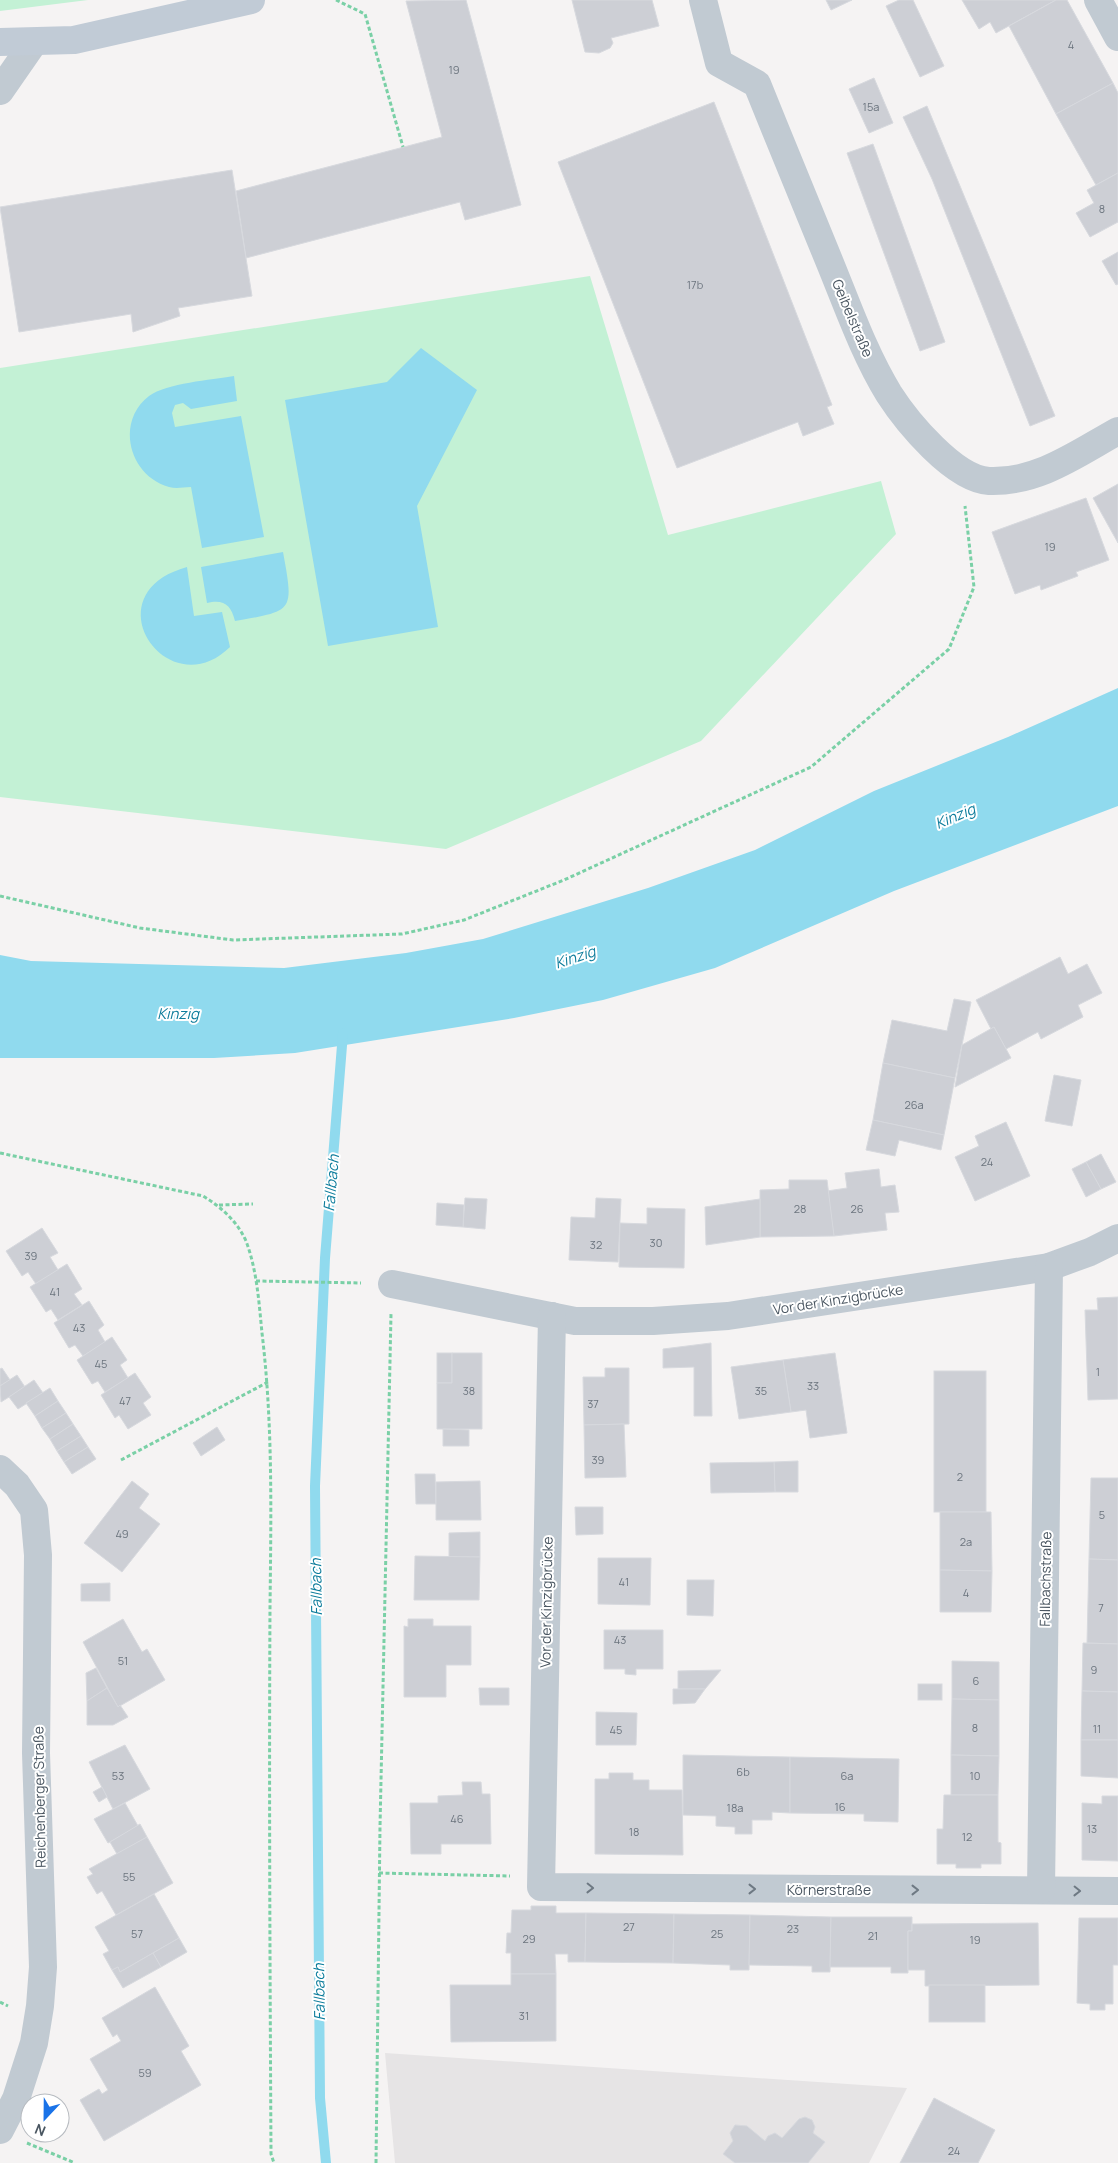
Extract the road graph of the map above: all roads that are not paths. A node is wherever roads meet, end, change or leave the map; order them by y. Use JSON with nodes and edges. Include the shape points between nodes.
{"nodes":[{"id":1,"x":251,"y":0,"type":"edge"},
{"id":2,"x":703,"y":0,"type":"edge"},
{"id":3,"x":1098,"y":0,"type":"edge"},
{"id":4,"x":1118,"y":38,"type":"edge"},
{"id":5,"x":0,"y":42,"type":"edge"},
{"id":6,"x":34,"y":42,"type":"junction"},
{"id":7,"x":0,"y":91,"type":"edge"},
{"id":8,"x":1118,"y":431,"type":"edge"},
{"id":9,"x":1118,"y":1238,"type":"edge"},
{"id":10,"x":1049,"y":1267,"type":"junction"},
{"id":11,"x":379,"y":1284,"type":"road end"},
{"id":12,"x":552,"y":1316,"type":"junction"},
{"id":13,"x":0,"y":1469,"type":"edge"},
{"id":14,"x":541,"y":1882,"type":"joint"},
{"id":15,"x":1041,"y":1890,"type":"junction"},
{"id":16,"x":1118,"y":1891,"type":"edge"},
{"id":17,"x":9,"y":2135,"type":"edge"}],
"edges":[{"from":1,"to":6,"type":"main road","via":[[74,40]]},
{"from":2,"to":8,"type":"street","name":"Geibelstraße","via":[[720,63],[757,84],[872,364],[901,411],[935,451],[961,470],[988,481],[1040,474]]},
{"from":3,"to":4,"type":"street"},
{"from":5,"to":6,"type":"main road"},
{"from":6,"to":7,"type":"street"},
{"from":9,"to":10,"type":"street","name":"Vor der Kinzigbrücke"},
{"from":10,"to":12,"type":"street","name":"Vor der Kinzigbrücke","via":[[728,1316],[595,1322]]},
{"from":10,"to":15,"type":"street","name":"Fallbachstraße"},
{"from":11,"to":12,"type":"street","name":"Vor der Kinzigbrücke"},
{"from":12,"to":14,"type":"street","name":"Vor der Kinzigbrücke"},
{"from":13,"to":17,"type":"street","name":"Reichenberger Straße","via":[[17,1485],[34,1510],[38,1555],[36,1753],[43,1967],[34,2043],[16,2099]]},
{"from":14,"to":15,"type":"street","name":"Körnerstraße","one_way":true},
{"from":15,"to":16,"type":"street","name":"Körnerstraße","one_way":true}]}
